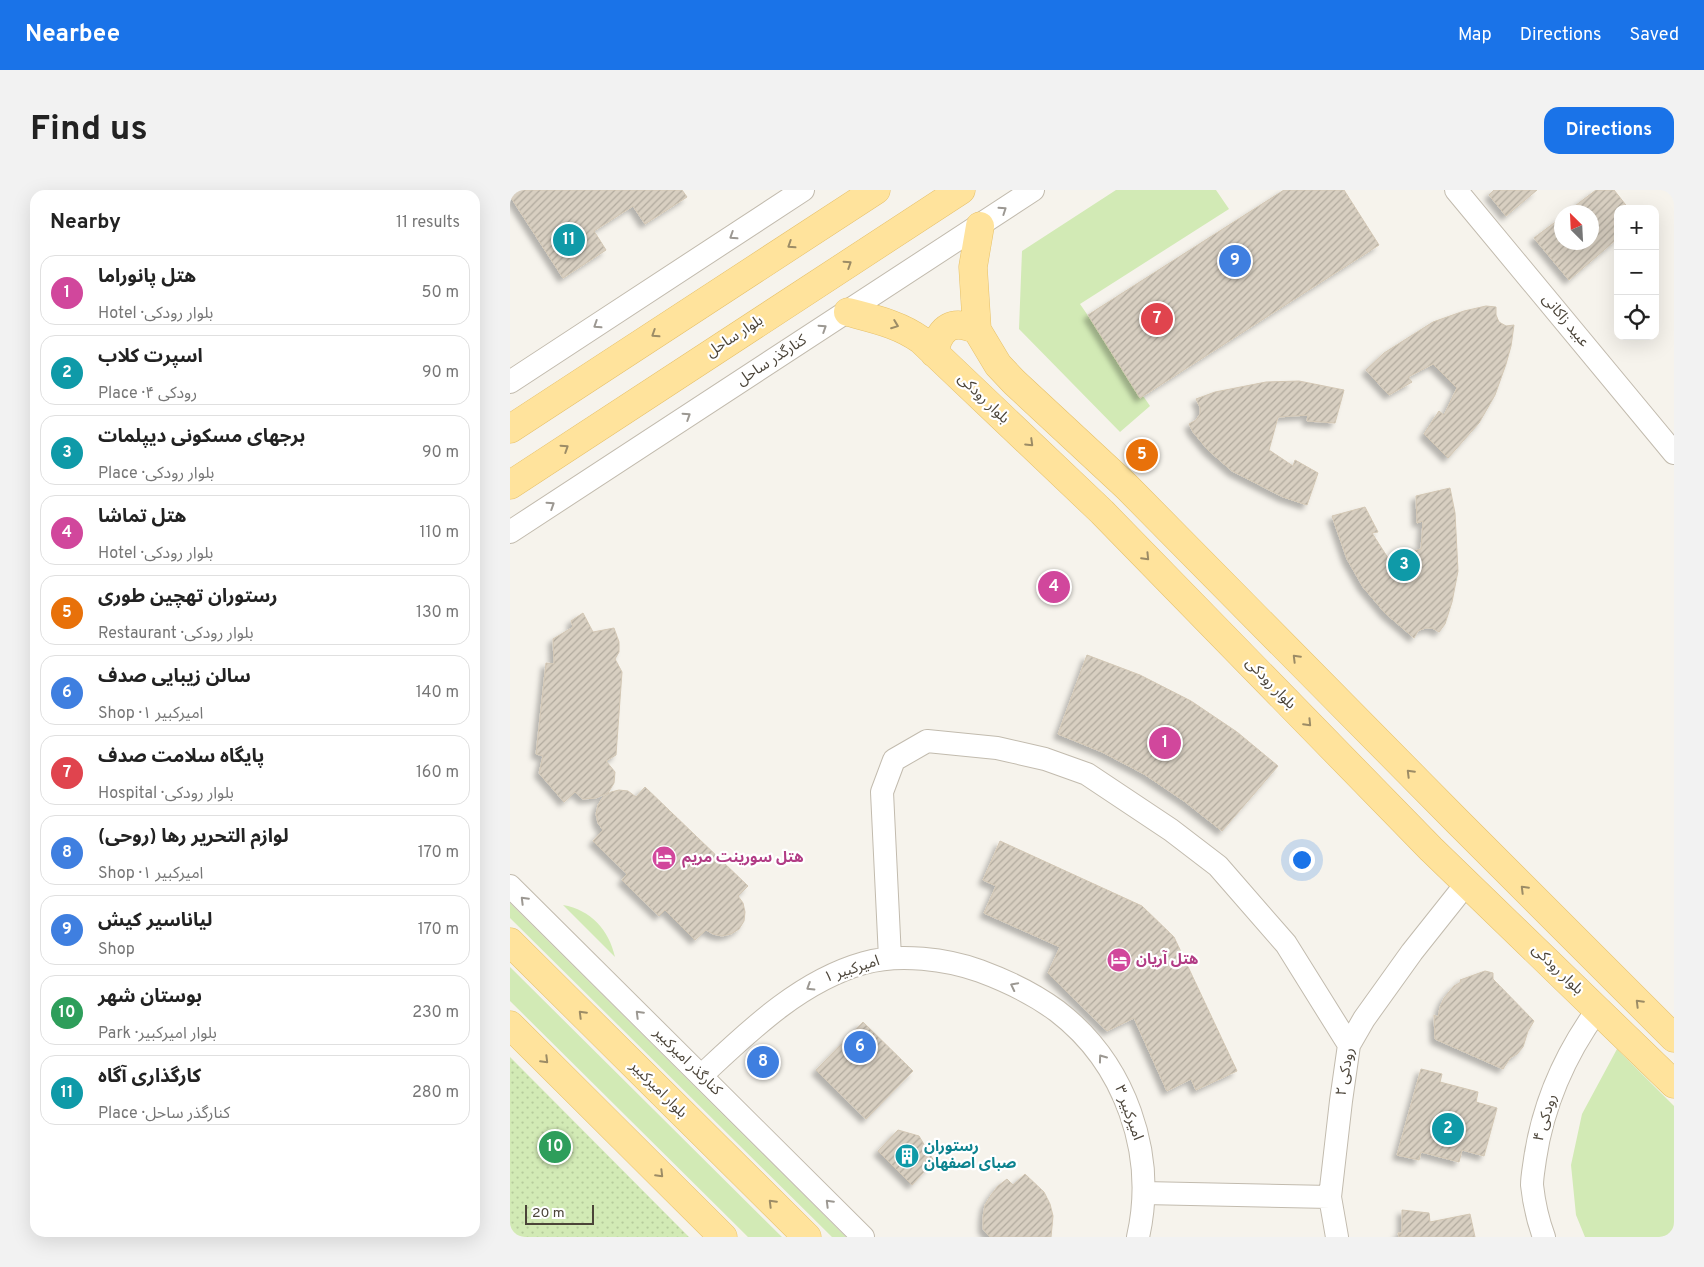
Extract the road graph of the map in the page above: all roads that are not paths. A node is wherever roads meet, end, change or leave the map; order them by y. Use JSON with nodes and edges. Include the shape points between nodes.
{"nodes":[{"id":1,"x":803,"y":190,"type":"edge"},
{"id":2,"x":876,"y":190,"type":"edge"},
{"id":3,"x":961,"y":190,"type":"edge"},
{"id":4,"x":1033,"y":190,"type":"edge"},
{"id":5,"x":1456,"y":190,"type":"edge"},
{"id":6,"x":980,"y":226,"type":"junction"},
{"id":7,"x":848,"y":312,"type":"junction"},
{"id":8,"x":977,"y":330,"type":"junction"},
{"id":9,"x":934,"y":353,"type":"junction"},
{"id":10,"x":512,"y":375,"type":"edge"},
{"id":11,"x":510,"y":429,"type":"edge"},
{"id":12,"x":1674,"y":452,"type":"edge"},
{"id":13,"x":510,"y":485,"type":"edge"},
{"id":14,"x":510,"y":532,"type":"edge"},
{"id":15,"x":1466,"y":884,"type":"junction"},
{"id":16,"x":510,"y":886,"type":"edge"},
{"id":17,"x":510,"y":942,"type":"edge"},
{"id":18,"x":890,"y":958,"type":"junction"},
{"id":19,"x":1598,"y":1009,"type":"junction"},
{"id":20,"x":1056,"y":1010,"type":"joint"},
{"id":21,"x":510,"y":1025,"type":"edge"},
{"id":22,"x":1674,"y":1038,"type":"edge"},
{"id":23,"x":1349,"y":1045,"type":"junction"},
{"id":24,"x":701,"y":1076,"type":"junction"},
{"id":25,"x":1674,"y":1084,"type":"edge"},
{"id":26,"x":1144,"y":1193,"type":"junction"},
{"id":27,"x":1330,"y":1197,"type":"junction"},
{"id":28,"x":723,"y":1237,"type":"edge"},
{"id":29,"x":807,"y":1237,"type":"edge"},
{"id":30,"x":863,"y":1237,"type":"edge"},
{"id":31,"x":1138,"y":1237,"type":"edge"},
{"id":32,"x":1337,"y":1237,"type":"edge"},
{"id":33,"x":1544,"y":1237,"type":"edge"}],
"edges":[{"from":1,"to":10,"type":"street","one_way":true},
{"from":2,"to":11,"type":"main road","one_way":true},
{"from":13,"to":3,"type":"main road","name":"بلوار ساحل","one_way":true},
{"from":6,"to":4,"type":"street","name":"کنارگذر ساحل","one_way":true},
{"from":5,"to":12,"type":"street","name":"عبید زاکانی"},
{"from":6,"to":7,"type":"street","name":"کنارگذر ساحل"},
{"from":6,"to":8,"type":"main road","via":[[973,267]]},
{"from":7,"to":9,"type":"main road","name":"بلوار رودکی","one_way":true,"via":[[908,330]]},
{"from":14,"to":7,"type":"street","name":"کنارگذر ساحل","one_way":true},
{"from":8,"to":9,"type":"main road","via":[[965,324],[954,324],[937,338]]},
{"from":22,"to":8,"type":"main road","one_way":true,"via":[[1126,486],[1014,382],[998,365]]},
{"from":9,"to":15,"type":"main road","name":"بلوار رودکی","one_way":true,"via":[[1102,512]]},
{"from":15,"to":19,"type":"main road","name":"بلوار رودکی"},
{"from":15,"to":23,"type":"street","name":"رودکی ۲","via":[[1412,952]]},
{"from":24,"to":16,"type":"street","name":"کنارگذر امیرکبیر","one_way":true},
{"from":29,"to":17,"type":"main road","name":"بلوار امیرکبیر","one_way":true},
{"from":20,"to":18,"type":"street","name":"امیرکبیر ۱","one_way":true,"via":[[1000,978],[966,966],[937,960]]},
{"from":18,"to":23,"type":"street","via":[[882,792],[894,760],[927,740],[997,748],[1045,758],[1087,774],[1218,866],[1286,944]]},
{"from":18,"to":24,"type":"street","name":"امیرکبیر ۱","one_way":true,"via":[[865,962],[820,980],[760,1023]]},
{"from":19,"to":25,"type":"main road","name":"بلوار رودکی"},
{"from":19,"to":33,"type":"street","name":"رودکی ۴","via":[[1580,1034],[1561,1071],[1538,1142],[1532,1183]]},
{"from":26,"to":20,"type":"street","name":"امیرکبیر ۳","one_way":true,"via":[[1139,1140],[1122,1091],[1094,1047]]},
{"from":21,"to":28,"type":"main road","one_way":true},
{"from":23,"to":27,"type":"street","name":"رودکی ۲"},
{"from":30,"to":24,"type":"street","name":"کنارگذر امیرکبیر","one_way":true},
{"from":26,"to":27,"type":"street"},
{"from":26,"to":31,"type":"street","name":"امیرکبیر ۳"},
{"from":27,"to":32,"type":"street","name":"رودکی ۲"}]}
